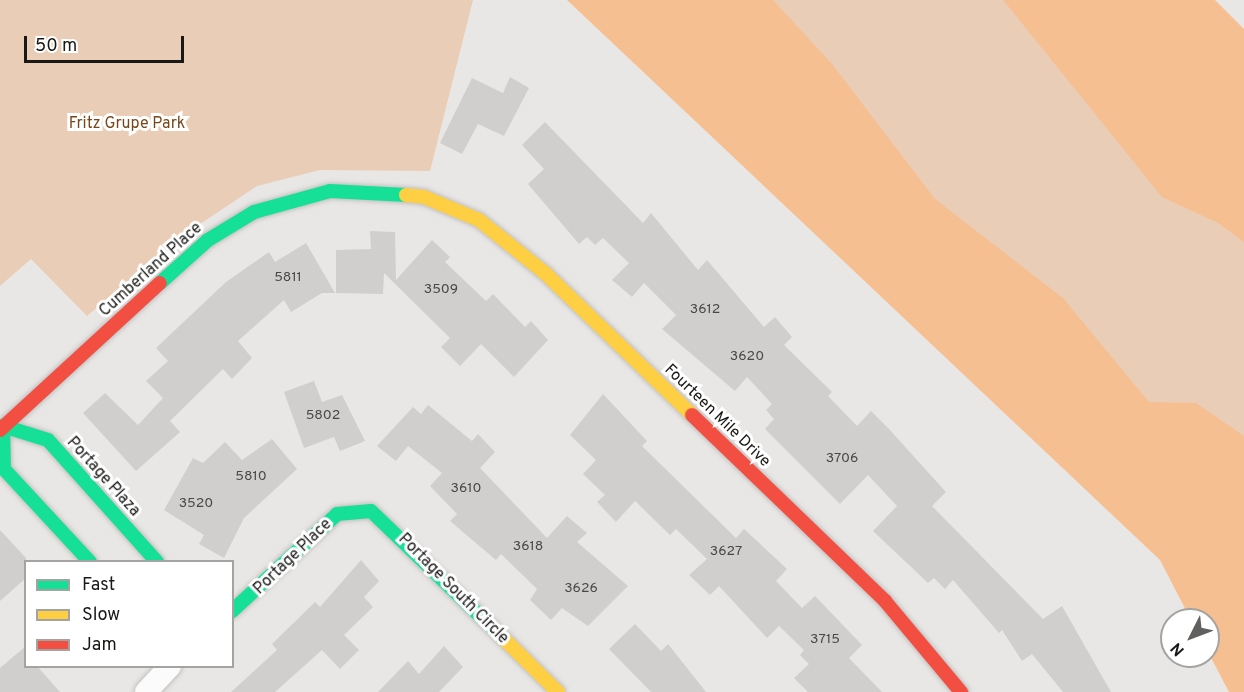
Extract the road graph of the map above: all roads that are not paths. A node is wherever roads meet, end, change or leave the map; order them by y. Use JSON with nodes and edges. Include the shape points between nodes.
{"nodes":[{"id":1,"x":424,"y":197,"type":"joint"},
{"id":2,"x":2,"y":428,"type":"edge"},
{"id":3,"x":357,"y":509,"type":"joint"},
{"id":4,"x":89,"y":560,"type":"edge"},
{"id":5,"x":156,"y":560,"type":"edge"},
{"id":6,"x":234,"y":609,"type":"edge"},
{"id":7,"x":168,"y":668,"type":"edge"},
{"id":8,"x":544,"y":687,"type":"edge"},
{"id":9,"x":146,"y":692,"type":"edge"},
{"id":10,"x":961,"y":692,"type":"edge"}],
"edges":[{"from":1,"to":2,"type":"street","name":"Cumberland Place","via":[[371,190],[330,190],[254,212],[208,240]]},
{"from":1,"to":10,"type":"street","name":"Fourteen Mile Drive","via":[[479,220],[545,273],[885,601]]},
{"from":2,"to":4,"type":"street","via":[[4,469]]},
{"from":2,"to":5,"type":"street","name":"Portage Plaza","via":[[48,440]]},
{"from":3,"to":6,"type":"street","name":"Portage Place","via":[[337,514]]},
{"from":3,"to":8,"type":"street","name":"Portage South Circle","via":[[378,514]]},
{"from":7,"to":9,"type":"street"}]}
